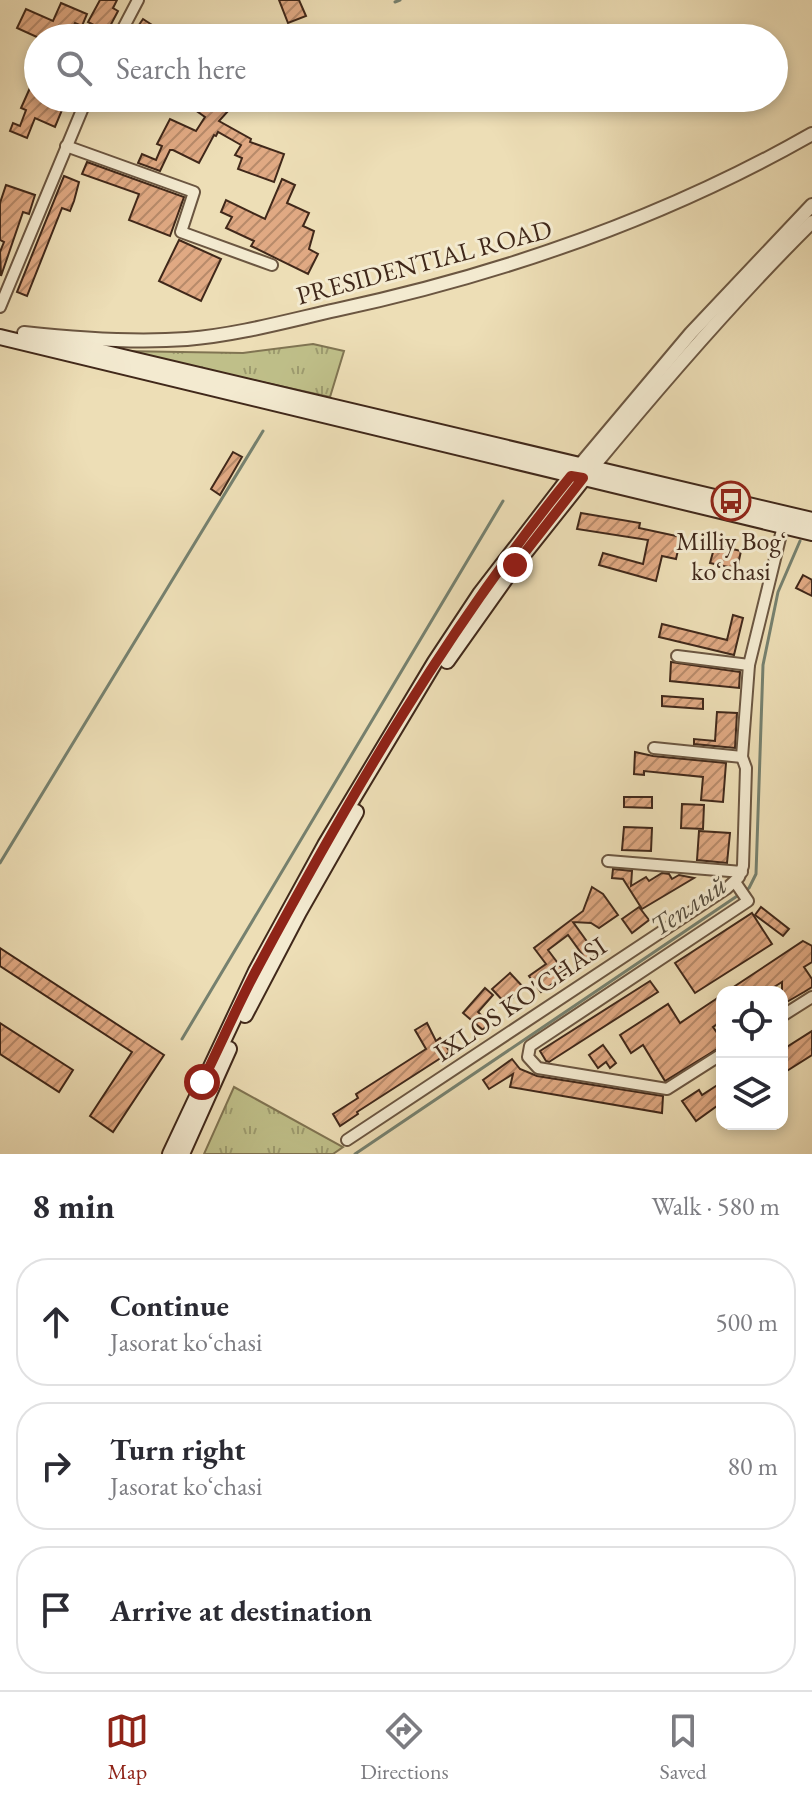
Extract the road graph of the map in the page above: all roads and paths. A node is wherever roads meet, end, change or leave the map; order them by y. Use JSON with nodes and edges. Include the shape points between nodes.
{"nodes":[{"id":1,"x":138,"y":0,"type":"edge"},
{"id":2,"x":125,"y":24,"type":"edge"},
{"id":3,"x":81,"y":112,"type":"edge"},
{"id":4,"x":812,"y":134,"type":"edge"},
{"id":5,"x":66,"y":146,"type":"junction"},
{"id":6,"x":812,"y":205,"type":"edge"},
{"id":7,"x":812,"y":222,"type":"edge"},
{"id":8,"x":272,"y":265,"type":"dead end"},
{"id":9,"x":0,"y":307,"type":"edge"},
{"id":10,"x":0,"y":328,"type":"edge"},
{"id":11,"x":24,"y":333,"type":"junction"},
{"id":12,"x":0,"y":337,"type":"edge"},
{"id":13,"x":581,"y":472,"type":"junction"},
{"id":14,"x":812,"y":520,"type":"edge"},
{"id":15,"x":783,"y":526,"type":"junction"},
{"id":16,"x":812,"y":533,"type":"edge"},
{"id":17,"x":677,"y":656,"type":"dead end"},
{"id":18,"x":749,"y":665,"type":"junction"},
{"id":19,"x":654,"y":748,"type":"dead end"},
{"id":20,"x":742,"y":757,"type":"junction"},
{"id":21,"x":608,"y":861,"type":"dead end"},
{"id":22,"x":742,"y":872,"type":"junction"},
{"id":23,"x":735,"y":882,"type":"junction"},
{"id":24,"x":812,"y":997,"type":"edge"},
{"id":25,"x":788,"y":1012,"type":"edge"},
{"id":26,"x":716,"y":1058,"type":"edge"},
{"id":27,"x":347,"y":1140,"type":"dead end"},
{"id":28,"x":170,"y":1154,"type":"edge"},
{"id":29,"x":182,"y":1154,"type":"edge"}],
"edges":[{"from":1,"to":2,"type":"street"},
{"from":3,"to":5,"type":"street"},
{"from":4,"to":11,"type":"street","name":"PRESIDENTIAL ROAD","via":[[638,220],[430,288],[190,338],[107,340]]},
{"from":5,"to":8,"type":"street","via":[[194,192],[181,232]]},
{"from":5,"to":9,"type":"street"},
{"from":6,"to":13,"type":"street","via":[[691,333]]},
{"from":7,"to":13,"type":"street"},
{"from":10,"to":11,"type":"main road"},
{"from":11,"to":13,"type":"main road"},
{"from":12,"to":13,"type":"main road"},
{"from":13,"to":14,"type":"main road"},
{"from":13,"to":15,"type":"main road"},
{"from":13,"to":28,"type":"main road","via":[[480,594],[403,714],[256,971]]},
{"from":13,"to":29,"type":"main road","via":[[452,654],[374,781],[245,1016]]},
{"from":15,"to":16,"type":"main road"},
{"from":15,"to":18,"type":"street"},
{"from":17,"to":18,"type":"street"},
{"from":18,"to":20,"type":"street"},
{"from":19,"to":20,"type":"street"},
{"from":20,"to":22,"type":"street"},
{"from":21,"to":22,"type":"street"},
{"from":22,"to":23,"type":"street","name":"IXLOS KO'CHASI"},
{"from":23,"to":26,"type":"street","via":[[745,897],[530,1046],[528,1057],[538,1068],[667,1089]]},
{"from":23,"to":27,"type":"street","name":"IXLOS KO'CHASI"},
{"from":24,"to":25,"type":"street"}]}
